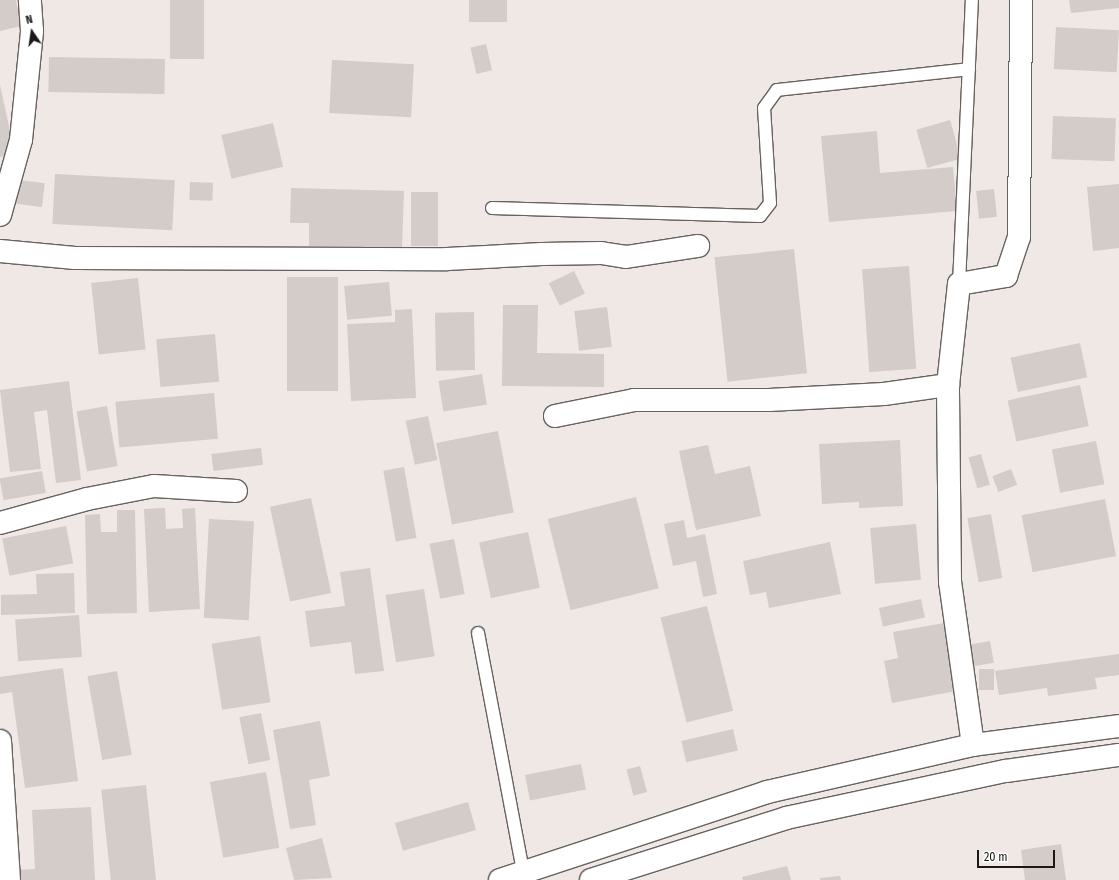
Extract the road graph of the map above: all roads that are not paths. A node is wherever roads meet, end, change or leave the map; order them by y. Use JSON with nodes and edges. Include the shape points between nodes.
{"nodes":[{"id":1,"x":30,"y":0,"type":"edge"},
{"id":2,"x":972,"y":0,"type":"edge"},
{"id":3,"x":1021,"y":0,"type":"edge"},
{"id":4,"x":969,"y":69,"type":"junction"},
{"id":5,"x":492,"y":208,"type":"dead end"},
{"id":6,"x":0,"y":215,"type":"edge"},
{"id":7,"x":698,"y":246,"type":"dead end"},
{"id":8,"x":0,"y":251,"type":"edge"},
{"id":9,"x":959,"y":284,"type":"junction"},
{"id":10,"x":948,"y":385,"type":"junction"},
{"id":11,"x":555,"y":416,"type":"dead end"},
{"id":12,"x":236,"y":491,"type":"dead end"},
{"id":13,"x":0,"y":523,"type":"edge"},
{"id":14,"x":478,"y":633,"type":"dead end"},
{"id":15,"x":1119,"y":726,"type":"edge"},
{"id":16,"x":0,"y":740,"type":"edge"},
{"id":17,"x":973,"y":745,"type":"junction"},
{"id":18,"x":1119,"y":756,"type":"edge"},
{"id":19,"x":523,"y":872,"type":"junction"},
{"id":20,"x":10,"y":880,"type":"edge"},
{"id":21,"x":500,"y":880,"type":"edge"},
{"id":22,"x":591,"y":880,"type":"edge"}],
"edges":[{"from":1,"to":6,"type":"street","via":[[32,31],[21,140]]},
{"from":2,"to":4,"type":"lane"},
{"from":3,"to":9,"type":"street","via":[[1019,237],[1006,276]]},
{"from":4,"to":5,"type":"lane","via":[[777,90],[764,108],[770,203],[760,216]]},
{"from":4,"to":9,"type":"lane"},
{"from":7,"to":8,"type":"street","via":[[626,257],[601,254],[542,254],[447,259],[75,258]]},
{"from":9,"to":10,"type":"street"},
{"from":10,"to":11,"type":"street","via":[[884,394],[769,400],[634,400]]},
{"from":10,"to":17,"type":"street","via":[[950,582]]},
{"from":12,"to":13,"type":"street","via":[[154,486],[87,499]]},
{"from":14,"to":19,"type":"lane"},
{"from":15,"to":17,"type":"street"},
{"from":16,"to":20,"type":"street"},
{"from":17,"to":19,"type":"street","via":[[767,792]]},
{"from":18,"to":22,"type":"street","via":[[1006,771],[786,818]]},
{"from":19,"to":21,"type":"street"}]}
